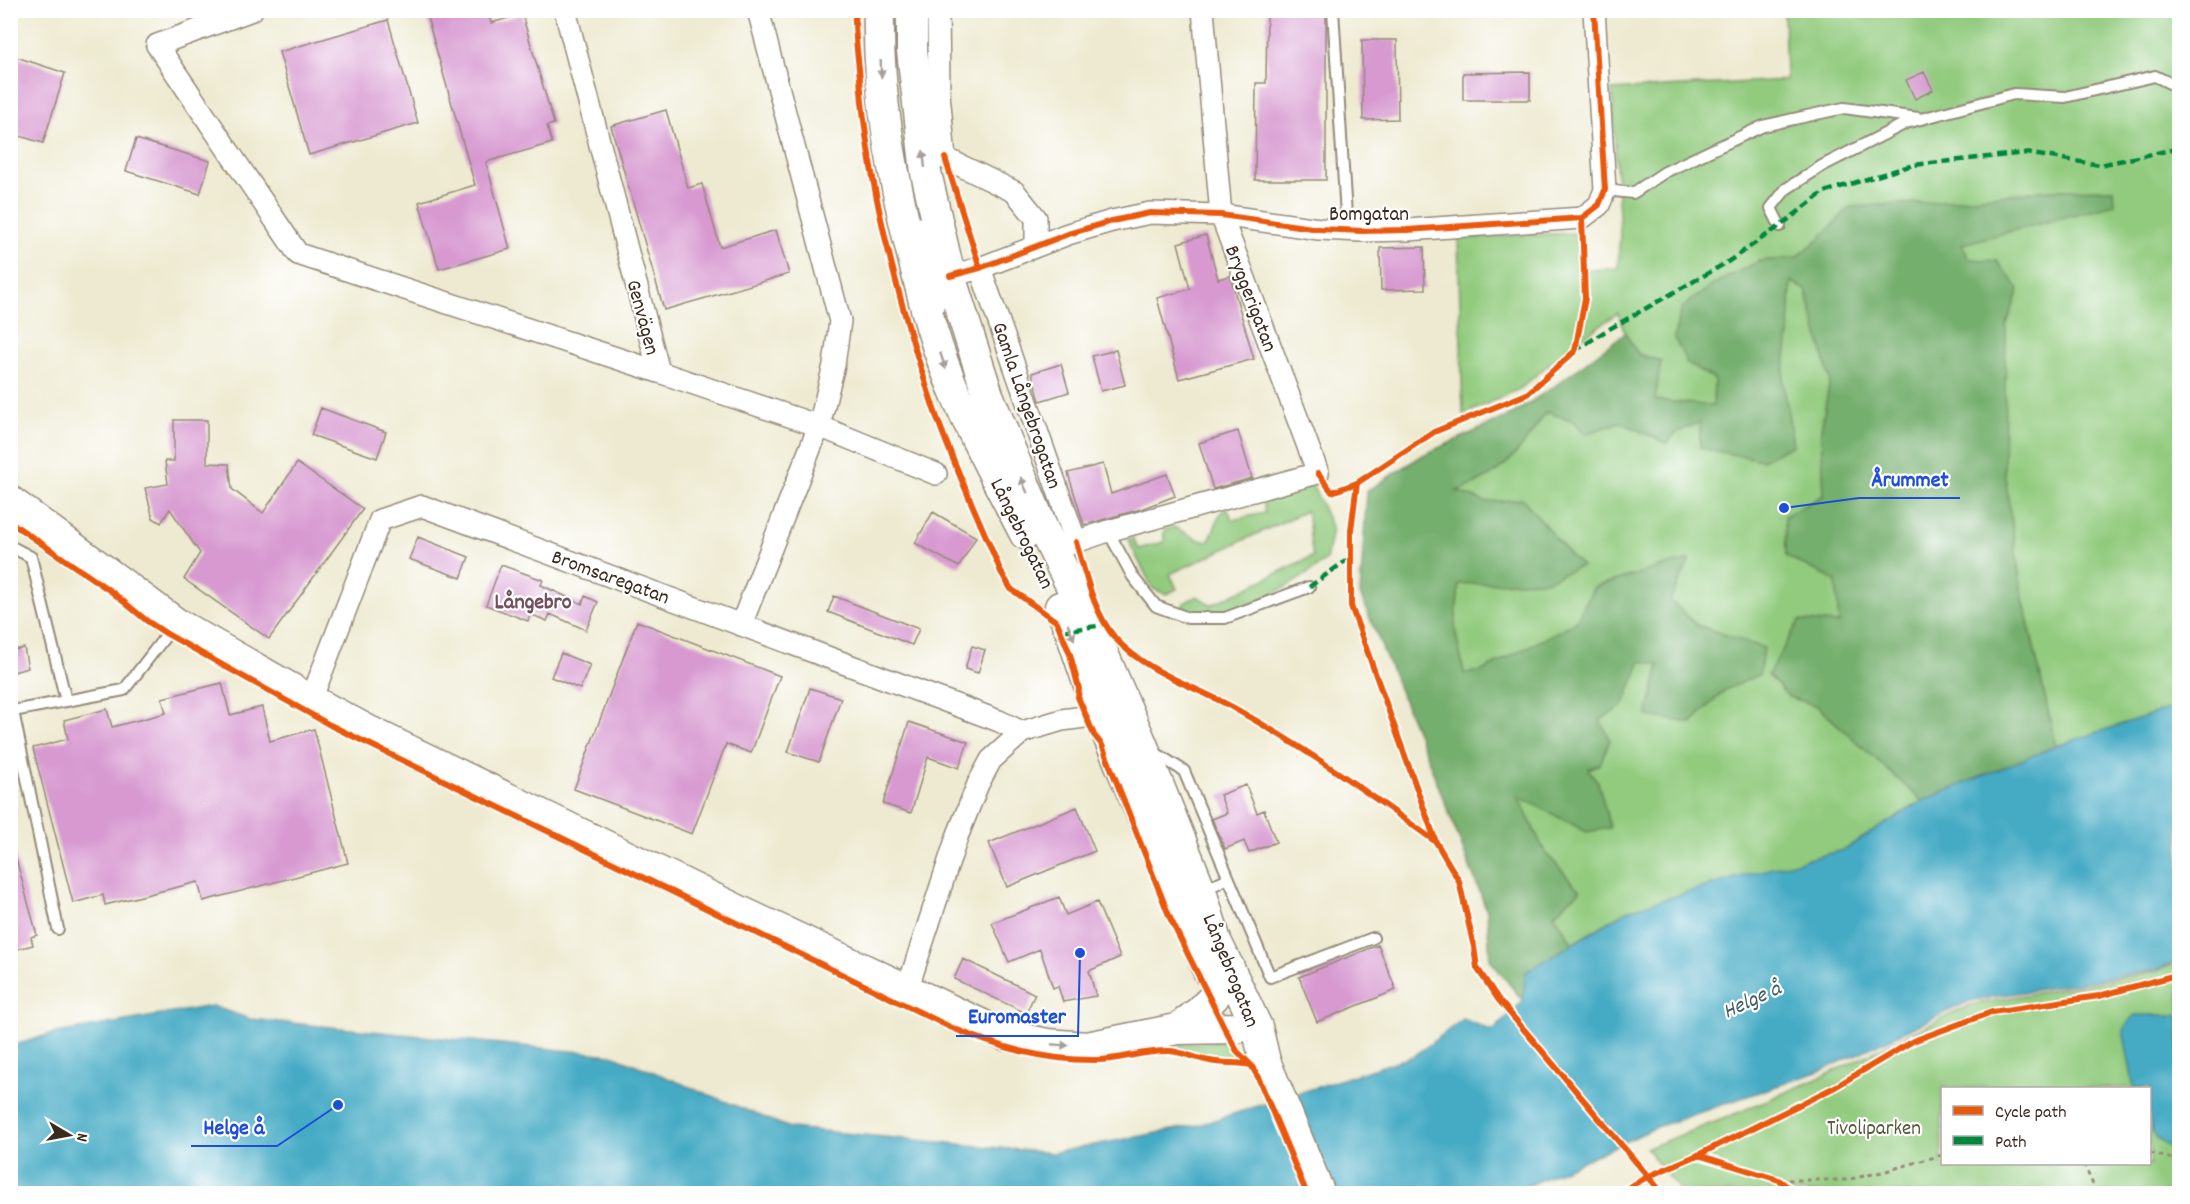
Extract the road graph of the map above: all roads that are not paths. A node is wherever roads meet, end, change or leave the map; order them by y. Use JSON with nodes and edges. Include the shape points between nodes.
{"nodes":[{"id":1,"x":252,"y":10,"type":"edge"},
{"id":2,"x":565,"y":10,"type":"edge"},
{"id":3,"x":758,"y":10,"type":"edge"},
{"id":4,"x":879,"y":10,"type":"edge"},
{"id":5,"x":1203,"y":10,"type":"edge"},
{"id":6,"x":1333,"y":10,"type":"edge"},
{"id":7,"x":1594,"y":10,"type":"edge"},
{"id":8,"x":918,"y":13,"type":"edge"},
{"id":9,"x":2180,"y":88,"type":"edge"},
{"id":10,"x":1922,"y":119,"type":"junction"},
{"id":11,"x":887,"y":140,"type":"junction"},
{"id":12,"x":1605,"y":190,"type":"junction"},
{"id":13,"x":1221,"y":215,"type":"junction"},
{"id":14,"x":1780,"y":226,"type":"dead end"},
{"id":15,"x":1347,"y":231,"type":"junction"},
{"id":16,"x":1036,"y":246,"type":"junction"},
{"id":17,"x":980,"y":268,"type":"junction"},
{"id":18,"x":950,"y":276,"type":"junction"},
{"id":19,"x":931,"y":325,"type":"junction"},
{"id":20,"x":659,"y":372,"type":"junction"},
{"id":21,"x":819,"y":426,"type":"junction"},
{"id":22,"x":1318,"y":472,"type":"joint"},
{"id":23,"x":936,"y":474,"type":"dead end"},
{"id":24,"x":10,"y":501,"type":"edge"},
{"id":25,"x":1108,"y":531,"type":"junction"},
{"id":26,"x":10,"y":546,"type":"edge"},
{"id":27,"x":1064,"y":546,"type":"junction"},
{"id":28,"x":1309,"y":587,"type":"dead end"},
{"id":29,"x":176,"y":623,"type":"junction"},
{"id":30,"x":741,"y":625,"type":"junction"},
{"id":31,"x":311,"y":700,"type":"junction"},
{"id":32,"x":66,"y":701,"type":"junction"},
{"id":33,"x":1100,"y":715,"type":"junction"},
{"id":34,"x":1022,"y":732,"type":"junction"},
{"id":35,"x":1142,"y":744,"type":"junction"},
{"id":36,"x":1228,"y":878,"type":"junction"},
{"id":37,"x":1201,"y":891,"type":"junction"},
{"id":38,"x":58,"y":929,"type":"dead end"},
{"id":39,"x":1373,"y":938,"type":"dead end"},
{"id":40,"x":1221,"y":966,"type":"junction"},
{"id":41,"x":907,"y":990,"type":"junction"},
{"id":42,"x":1237,"y":1028,"type":"junction"},
{"id":43,"x":1177,"y":1029,"type":"junction"},
{"id":44,"x":1268,"y":1068,"type":"junction"},
{"id":45,"x":1320,"y":1194,"type":"edge"}],
"edges":[{"from":1,"to":20,"type":"street","via":[[157,45],[298,254]]},
{"from":2,"to":20,"type":"street","name":"Genvägen"},
{"from":3,"to":21,"type":"street","via":[[840,321]]},
{"from":4,"to":11,"type":"main road","name":"Långebrogatan","one_way":true},
{"from":5,"to":13,"type":"street","name":"Bryggerigatan"},
{"from":6,"to":15,"type":"lane"},
{"from":7,"to":12,"type":"street"},
{"from":8,"to":16,"type":"street","via":[[939,93],[945,158],[1015,192],[1036,218]]},
{"from":18,"to":8,"type":"main road","name":"Långebrogatan","one_way":true,"via":[[926,173],[912,51]]},
{"from":9,"to":10,"type":"lane","via":[[2155,76],[2065,97],[2014,94]]},
{"from":10,"to":12,"type":"lane","via":[[1844,108],[1816,114],[1763,126],[1665,172],[1633,193]]},
{"from":10,"to":14,"type":"lane","via":[[1906,123],[1822,166],[1786,189],[1771,208]]},
{"from":11,"to":18,"type":"street","via":[[933,267],[939,274]]},
{"from":11,"to":19,"type":"main road","name":"Långebrogatan","via":[[897,196]]},
{"from":12,"to":15,"type":"street","name":"Bomgatan","via":[[1599,205],[1582,218]]},
{"from":13,"to":15,"type":"street","name":"Bomgatan"},
{"from":13,"to":16,"type":"street","name":"Bomgatan","via":[[1150,213]]},
{"from":13,"to":22,"type":"street","name":"Bryggerigatan"},
{"from":16,"to":17,"type":"street","name":"Bomgatan"},
{"from":17,"to":18,"type":"street","name":"Bomgatan"},
{"from":17,"to":27,"type":"street","name":"Gamla Långebrogatan"},
{"from":18,"to":19,"type":"street","via":[[936,293]]},
{"from":27,"to":18,"type":"main road","name":"Långebrogatan","one_way":true,"via":[[1015,463],[988,395]]},
{"from":19,"to":33,"type":"main road","name":"Långebrogatan","one_way":true,"via":[[965,414],[1071,630]]},
{"from":20,"to":21,"type":"street","name":"Genvägen"},
{"from":21,"to":23,"type":"street","name":"Genvägen"},
{"from":21,"to":30,"type":"street"},
{"from":22,"to":25,"type":"street","name":"Långebrogatan"},
{"from":24,"to":29,"type":"main road"},
{"from":25,"to":27,"type":"street","name":"Långebrogatan"},
{"from":25,"to":28,"type":"lane","via":[[1156,606],[1188,618],[1225,618]]},
{"from":26,"to":32,"type":"lane","via":[[31,557]]},
{"from":27,"to":35,"type":"main road","name":"Långebrogatan","via":[[1092,628]]},
{"from":29,"to":31,"type":"main road"},
{"from":29,"to":32,"type":"lane","via":[[124,690]]},
{"from":30,"to":31,"type":"street","name":"Bromsaregatan","via":[[422,506],[380,520]]},
{"from":30,"to":34,"type":"street","name":"Bromsaregatan"},
{"from":31,"to":41,"type":"main road"},
{"from":32,"to":38,"type":"lane","via":[[13,711]]},
{"from":33,"to":34,"type":"street","via":[[1062,720]]},
{"from":33,"to":40,"type":"street","via":[[1114,721],[1122,732]]},
{"from":33,"to":40,"type":"main road","name":"Långebrogatan","via":[[1203,961]]},
{"from":34,"to":41,"type":"street","via":[[991,760],[978,784]]},
{"from":35,"to":36,"type":"lane","via":[[1184,771]]},
{"from":35,"to":37,"type":"main road","name":"Långebrogatan"},
{"from":36,"to":37,"type":"lane"},
{"from":36,"to":39,"type":"lane","via":[[1270,977]]},
{"from":37,"to":40,"type":"main road","name":"Långebrogatan"},
{"from":40,"to":42,"type":"main road","name":"Långebrogatan"},
{"from":40,"to":43,"type":"main road","via":[[1214,997]]},
{"from":40,"to":44,"type":"main road","name":"Långebrogatan","via":[[1257,1027]]},
{"from":41,"to":43,"type":"main road","one_way":true,"via":[[1004,1035],[1047,1044],[1087,1047]]},
{"from":42,"to":43,"type":"main road"},
{"from":42,"to":44,"type":"main road","name":"Långebrogatan"},
{"from":44,"to":45,"type":"main road","name":"Långebrogatan"}]}
